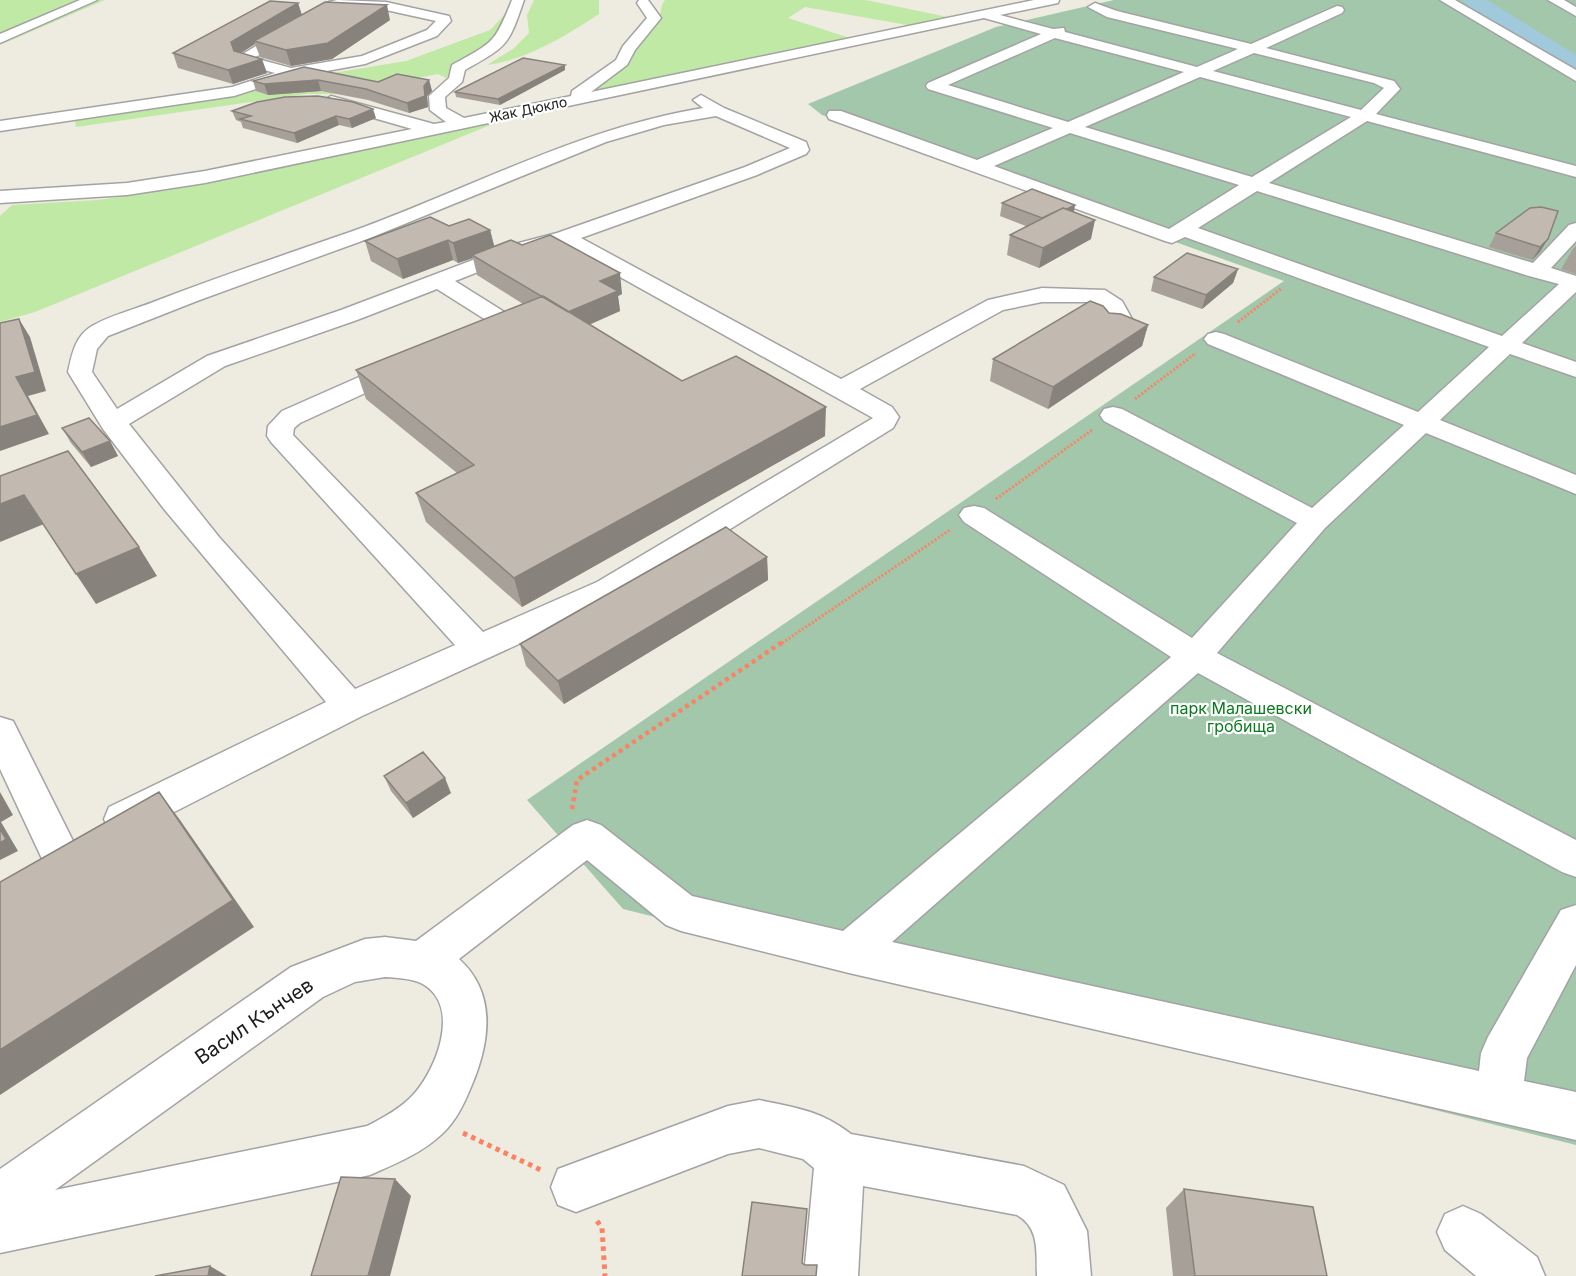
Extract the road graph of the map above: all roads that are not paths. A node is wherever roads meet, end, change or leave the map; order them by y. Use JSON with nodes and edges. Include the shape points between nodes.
{"nodes":[{"id":1,"x":91,"y":0,"type":"edge"},
{"id":2,"x":518,"y":0,"type":"edge"},
{"id":3,"x":1053,"y":0,"type":"edge"},
{"id":4,"x":1446,"y":0,"type":"edge"},
{"id":5,"x":1554,"y":0,"type":"edge"},
{"id":6,"x":644,"y":3,"type":"dead end"},
{"id":7,"x":1337,"y":10,"type":"dead end"},
{"id":8,"x":1576,"y":12,"type":"edge"},
{"id":9,"x":984,"y":14,"type":"junction"},
{"id":10,"x":1009,"y":21,"type":"junction"},
{"id":11,"x":899,"y":32,"type":"junction"},
{"id":12,"x":965,"y":33,"type":"dead end"},
{"id":13,"x":1051,"y":33,"type":"junction"},
{"id":14,"x":0,"y":39,"type":"edge"},
{"id":15,"x":931,"y":42,"type":"dead end"},
{"id":16,"x":833,"y":46,"type":"junction"},
{"id":17,"x":1254,"y":48,"type":"junction"},
{"id":18,"x":878,"y":52,"type":"dead end"},
{"id":19,"x":1198,"y":71,"type":"junction"},
{"id":20,"x":291,"y":73,"type":"junction"},
{"id":21,"x":1576,"y":76,"type":"edge"},
{"id":22,"x":666,"y":81,"type":"junction"},
{"id":23,"x":312,"y":99,"type":"edge"},
{"id":24,"x":569,"y":101,"type":"junction"},
{"id":25,"x":245,"y":106,"type":"edge"},
{"id":26,"x":718,"y":111,"type":"junction"},
{"id":27,"x":835,"y":115,"type":"dead end"},
{"id":28,"x":1364,"y":116,"type":"junction"},
{"id":29,"x":461,"y":123,"type":"junction"},
{"id":30,"x":0,"y":126,"type":"edge"},
{"id":31,"x":1068,"y":128,"type":"junction"},
{"id":32,"x":434,"y":129,"type":"junction"},
{"id":33,"x":0,"y":141,"type":"edge"},
{"id":34,"x":977,"y":167,"type":"junction"},
{"id":35,"x":1576,"y":172,"type":"edge"},
{"id":36,"x":1255,"y":184,"type":"junction"},
{"id":37,"x":0,"y":197,"type":"edge"},
{"id":38,"x":1182,"y":229,"type":"junction"},
{"id":39,"x":1576,"y":229,"type":"edge"},
{"id":40,"x":564,"y":237,"type":"junction"},
{"id":41,"x":1537,"y":271,"type":"junction"},
{"id":42,"x":438,"y":280,"type":"junction"},
{"id":43,"x":1572,"y":289,"type":"edge"},
{"id":44,"x":1112,"y":327,"type":"edge"},
{"id":45,"x":1216,"y":339,"type":"road end"},
{"id":46,"x":1507,"y":346,"type":"junction"},
{"id":47,"x":1576,"y":370,"type":"edge"},
{"id":48,"x":840,"y":390,"type":"junction"},
{"id":49,"x":1113,"y":415,"type":"road end"},
{"id":50,"x":1422,"y":421,"type":"junction"},
{"id":51,"x":112,"y":423,"type":"junction"},
{"id":52,"x":1576,"y":485,"type":"edge"},
{"id":53,"x":974,"y":515,"type":"road end"},
{"id":54,"x":1315,"y":521,"type":"junction"},
{"id":55,"x":479,"y":648,"type":"junction"},
{"id":56,"x":1195,"y":656,"type":"junction"},
{"id":57,"x":350,"y":706,"type":"junction"},
{"id":58,"x":0,"y":731,"type":"edge"},
{"id":59,"x":1576,"y":860,"type":"edge"},
{"id":60,"x":1576,"y":924,"type":"edge"},
{"id":61,"x":849,"y":953,"type":"junction"},
{"id":62,"x":421,"y":963,"type":"junction"},
{"id":63,"x":1498,"y":1097,"type":"junction"},
{"id":64,"x":1576,"y":1116,"type":"edge"},
{"id":65,"x":840,"y":1157,"type":"junction"},
{"id":66,"x":576,"y":1187,"type":"dead end"},
{"id":67,"x":0,"y":1199,"type":"edge"},
{"id":68,"x":0,"y":1227,"type":"edge"},
{"id":69,"x":1463,"y":1232,"type":"dead end"},
{"id":70,"x":831,"y":1276,"type":"edge"},
{"id":71,"x":1064,"y":1276,"type":"edge"},
{"id":72,"x":1518,"y":1276,"type":"edge"}],
"edges":[{"from":1,"to":14,"type":"street"},
{"from":2,"to":29,"type":"street","via":[[496,46],[457,68],[457,79],[437,96],[438,110]]},
{"from":3,"to":9,"type":"street","name":"Жак Дюкло"},
{"from":4,"to":21,"type":"street"},
{"from":5,"to":8,"type":"street"},
{"from":6,"to":24,"type":"street","via":[[654,18],[622,62]]},
{"from":7,"to":17,"type":"street"},
{"from":9,"to":10,"type":"street"},
{"from":9,"to":11,"type":"street","name":"Жак Дюкло"},
{"from":10,"to":12,"type":"street"},
{"from":10,"to":13,"type":"street"},
{"from":11,"to":15,"type":"street"},
{"from":11,"to":16,"type":"street","name":"Жак Дюкло"},
{"from":13,"to":17,"type":"street","via":[[1086,22],[1112,8]]},
{"from":13,"to":19,"type":"street"},
{"from":13,"to":31,"type":"street","via":[[934,86]]},
{"from":16,"to":18,"type":"street","via":[[857,55]]},
{"from":16,"to":22,"type":"street","name":"Жак Дюкло"},
{"from":17,"to":19,"type":"street"},
{"from":17,"to":28,"type":"street","via":[[1389,84],[1392,89]]},
{"from":19,"to":28,"type":"street"},
{"from":19,"to":31,"type":"street"},
{"from":20,"to":20,"type":"street","via":[[365,60],[432,33],[444,19],[386,6],[334,5],[245,57]]},
{"from":20,"to":30,"type":"street","via":[[195,99]]},
{"from":22,"to":24,"type":"street","name":"Жак Дюкло"},
{"from":22,"to":26,"type":"street"},
{"from":23,"to":32,"type":"street","via":[[362,107]]},
{"from":24,"to":29,"type":"street","name":"Жак Дюкло"},
{"from":25,"to":33,"type":"street"},
{"from":26,"to":40,"type":"street","via":[[800,146],[800,150]]},
{"from":26,"to":51,"type":"street","via":[[662,120],[600,138],[363,234],[100,331],[85,347],[80,372]]},
{"from":27,"to":34,"type":"street"},
{"from":28,"to":35,"type":"street"},
{"from":28,"to":36,"type":"street"},
{"from":29,"to":32,"type":"street","name":"Жак Дюкло"},
{"from":31,"to":34,"type":"street"},
{"from":31,"to":36,"type":"street"},
{"from":32,"to":37,"type":"street","name":"Жак Дюкло","via":[[205,177],[127,189]]},
{"from":34,"to":38,"type":"street","via":[[1172,237]]},
{"from":36,"to":38,"type":"street"},
{"from":36,"to":41,"type":"street"},
{"from":38,"to":46,"type":"street"},
{"from":39,"to":41,"type":"street"},
{"from":40,"to":42,"type":"street","via":[[522,248]]},
{"from":40,"to":48,"type":"street"},
{"from":41,"to":43,"type":"street","via":[[1574,282]]},
{"from":42,"to":51,"type":"street","via":[[216,362]]},
{"from":42,"to":55,"type":"street","via":[[499,321],[291,417],[281,426],[280,436]]},
{"from":43,"to":46,"type":"street"},
{"from":44,"to":48,"type":"street","via":[[1122,319],[1114,306],[1097,294],[1042,295],[996,305]]},
{"from":45,"to":50,"type":"street"},
{"from":46,"to":47,"type":"street"},
{"from":46,"to":50,"type":"street"},
{"from":48,"to":55,"type":"street","via":[[883,412],[884,422],[608,590]]},
{"from":49,"to":54,"type":"street"},
{"from":50,"to":52,"type":"street"},
{"from":50,"to":54,"type":"street"},
{"from":51,"to":57,"type":"street"},
{"from":53,"to":56,"type":"street"},
{"from":54,"to":56,"type":"street"},
{"from":55,"to":57,"type":"street"},
{"from":56,"to":59,"type":"street"},
{"from":56,"to":61,"type":"street"},
{"from":57,"to":58,"type":"street","via":[[69,846]]},
{"from":60,"to":63,"type":"street","via":[[1504,1053]]},
{"from":61,"to":62,"type":"street","via":[[681,912],[579,825]]},
{"from":61,"to":63,"type":"street"},
{"from":62,"to":67,"type":"street","name":"Васил Кънчев","via":[[384,957],[342,966],[307,982]]},
{"from":62,"to":68,"type":"street","name":"Васил Кънчев","via":[[449,975],[464,998],[466,1035],[454,1075],[427,1116],[402,1135],[370,1150]]},
{"from":63,"to":64,"type":"street"},
{"from":65,"to":66,"type":"street","via":[[815,1137],[759,1124],[728,1130]]},
{"from":65,"to":70,"type":"street"},
{"from":65,"to":71,"type":"street","via":[[1024,1191],[1046,1203],[1061,1231]]},
{"from":69,"to":72,"type":"street"}]}
